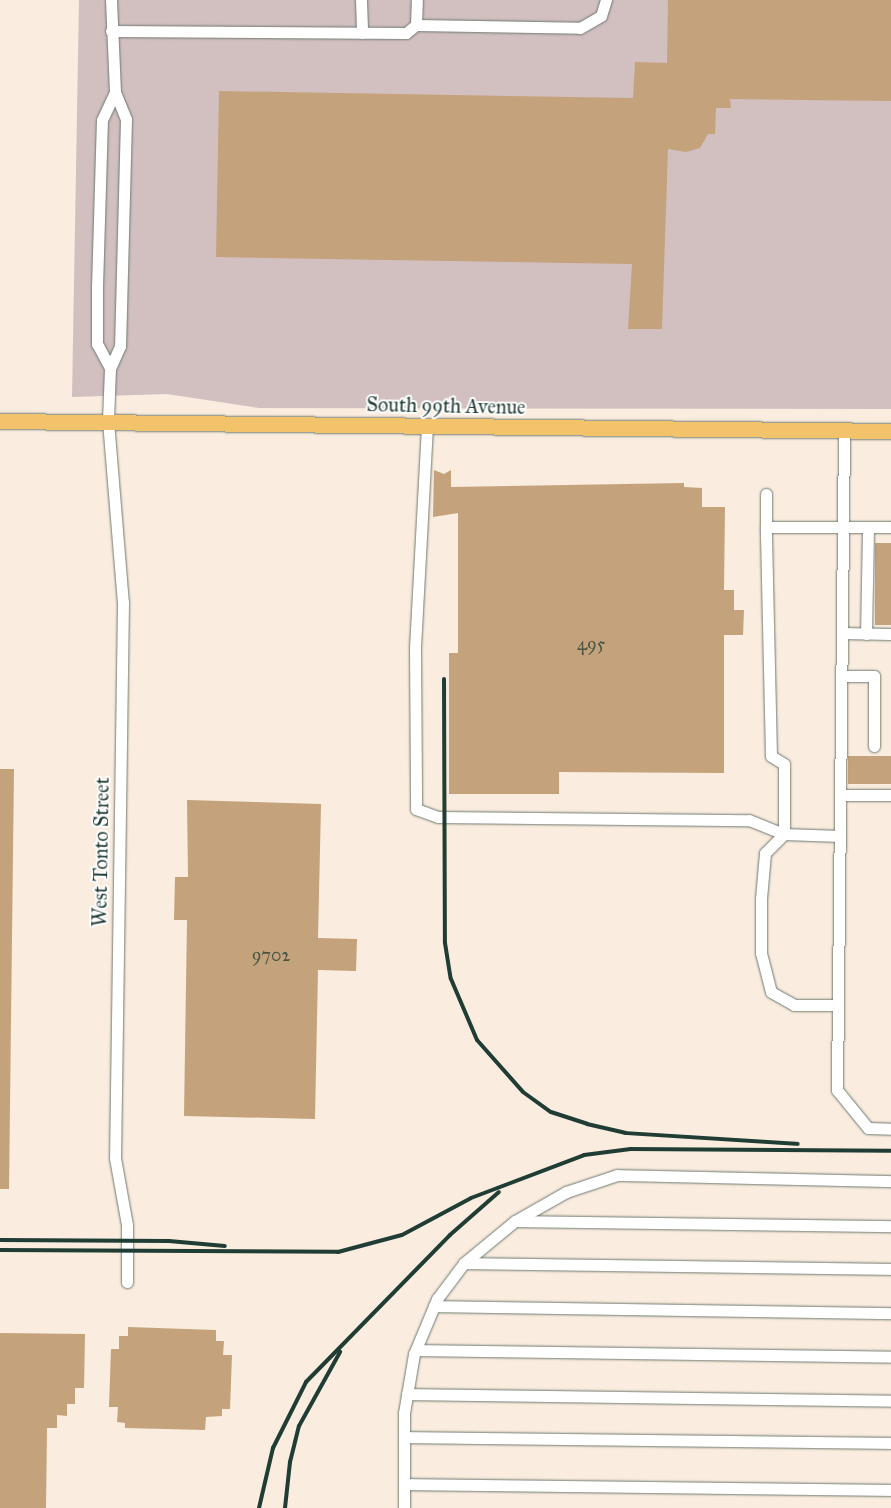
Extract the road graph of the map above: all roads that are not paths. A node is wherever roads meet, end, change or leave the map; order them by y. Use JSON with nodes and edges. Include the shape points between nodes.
{"nodes":[{"id":1,"x":111,"y":0,"type":"edge"},
{"id":2,"x":361,"y":0,"type":"edge"},
{"id":3,"x":417,"y":0,"type":"edge"},
{"id":4,"x":606,"y":0,"type":"edge"},
{"id":5,"x":416,"y":25,"type":"junction"},
{"id":6,"x":111,"y":31,"type":"junction"},
{"id":7,"x":362,"y":33,"type":"junction"},
{"id":8,"x":114,"y":92,"type":"junction"},
{"id":9,"x":110,"y":368,"type":"junction"},
{"id":10,"x":0,"y":421,"type":"edge"},
{"id":11,"x":108,"y":421,"type":"junction"},
{"id":12,"x":427,"y":426,"type":"junction"},
{"id":13,"x":844,"y":430,"type":"junction"},
{"id":14,"x":891,"y":431,"type":"edge"},
{"id":15,"x":766,"y":494,"type":"dead end"},
{"id":16,"x":766,"y":527,"type":"junction"},
{"id":17,"x":891,"y":527,"type":"edge"},
{"id":18,"x":843,"y":528,"type":"junction"},
{"id":19,"x":868,"y":528,"type":"junction"},
{"id":20,"x":842,"y":634,"type":"junction"},
{"id":21,"x":866,"y":634,"type":"junction"},
{"id":22,"x":891,"y":634,"type":"edge"},
{"id":23,"x":842,"y":676,"type":"junction"},
{"id":24,"x":874,"y":746,"type":"dead end"},
{"id":25,"x":891,"y":795,"type":"edge"},
{"id":26,"x":840,"y":796,"type":"junction"},
{"id":27,"x":784,"y":834,"type":"junction"},
{"id":28,"x":840,"y":836,"type":"junction"},
{"id":29,"x":838,"y":1005,"type":"junction"},
{"id":30,"x":891,"y":1129,"type":"edge"},
{"id":31,"x":891,"y":1181,"type":"edge"},
{"id":32,"x":515,"y":1221,"type":"junction"},
{"id":33,"x":891,"y":1226,"type":"edge"},
{"id":34,"x":464,"y":1263,"type":"junction"},
{"id":35,"x":891,"y":1269,"type":"edge"},
{"id":36,"x":127,"y":1282,"type":"dead end"},
{"id":37,"x":434,"y":1306,"type":"junction"},
{"id":38,"x":891,"y":1313,"type":"edge"},
{"id":39,"x":416,"y":1350,"type":"junction"},
{"id":40,"x":891,"y":1357,"type":"edge"},
{"id":41,"x":408,"y":1394,"type":"junction"},
{"id":42,"x":891,"y":1401,"type":"edge"},
{"id":43,"x":404,"y":1437,"type":"junction"},
{"id":44,"x":891,"y":1444,"type":"edge"},
{"id":45,"x":404,"y":1484,"type":"junction"},
{"id":46,"x":891,"y":1490,"type":"edge"},
{"id":47,"x":404,"y":1508,"type":"edge"}],
"edges":[{"from":1,"to":6,"type":"street"},
{"from":2,"to":7,"type":"street"},
{"from":3,"to":5,"type":"street"},
{"from":4,"to":5,"type":"street","via":[[601,16],[580,28]]},
{"from":5,"to":7,"type":"street","via":[[406,33]]},
{"from":6,"to":7,"type":"street"},
{"from":6,"to":8,"type":"street"},
{"from":8,"to":9,"type":"street","via":[[126,119],[120,346]]},
{"from":8,"to":9,"type":"street","via":[[102,120],[97,286],[97,344]]},
{"from":9,"to":11,"type":"street","name":"West Tonto Street"},
{"from":10,"to":11,"type":"main road","name":"South 99th Avenue"},
{"from":11,"to":12,"type":"main road","name":"South 99th Avenue"},
{"from":11,"to":36,"type":"street","name":"West Tonto Street","via":[[123,602],[115,1158],[128,1225]]},
{"from":12,"to":13,"type":"main road","name":"South 99th Avenue"},
{"from":12,"to":27,"type":"street","via":[[416,630],[416,809],[438,816],[749,820]]},
{"from":13,"to":14,"type":"main road","name":"South 99th Avenue"},
{"from":13,"to":18,"type":"street"},
{"from":15,"to":16,"type":"street"},
{"from":16,"to":18,"type":"street"},
{"from":16,"to":27,"type":"street","via":[[771,756],[784,764]]},
{"from":17,"to":19,"type":"street"},
{"from":18,"to":19,"type":"street"},
{"from":18,"to":20,"type":"street"},
{"from":19,"to":21,"type":"street"},
{"from":20,"to":21,"type":"street"},
{"from":20,"to":23,"type":"street"},
{"from":21,"to":22,"type":"street"},
{"from":23,"to":24,"type":"street","via":[[874,676]]},
{"from":23,"to":26,"type":"street"},
{"from":25,"to":26,"type":"street"},
{"from":26,"to":28,"type":"street"},
{"from":27,"to":28,"type":"street"},
{"from":27,"to":29,"type":"street","via":[[766,853],[761,899],[761,952],[771,992],[794,1005]]},
{"from":28,"to":29,"type":"street"},
{"from":29,"to":30,"type":"street","via":[[838,1090],[868,1128]]},
{"from":31,"to":32,"type":"street","via":[[617,1175],[566,1192]]},
{"from":32,"to":33,"type":"street"},
{"from":32,"to":34,"type":"street"},
{"from":34,"to":35,"type":"street"},
{"from":34,"to":37,"type":"street"},
{"from":37,"to":38,"type":"street"},
{"from":37,"to":39,"type":"street"},
{"from":39,"to":40,"type":"street"},
{"from":39,"to":41,"type":"street"},
{"from":41,"to":42,"type":"street"},
{"from":41,"to":43,"type":"street"},
{"from":43,"to":44,"type":"street"},
{"from":43,"to":45,"type":"street"},
{"from":45,"to":46,"type":"street"},
{"from":45,"to":47,"type":"street"}]}
